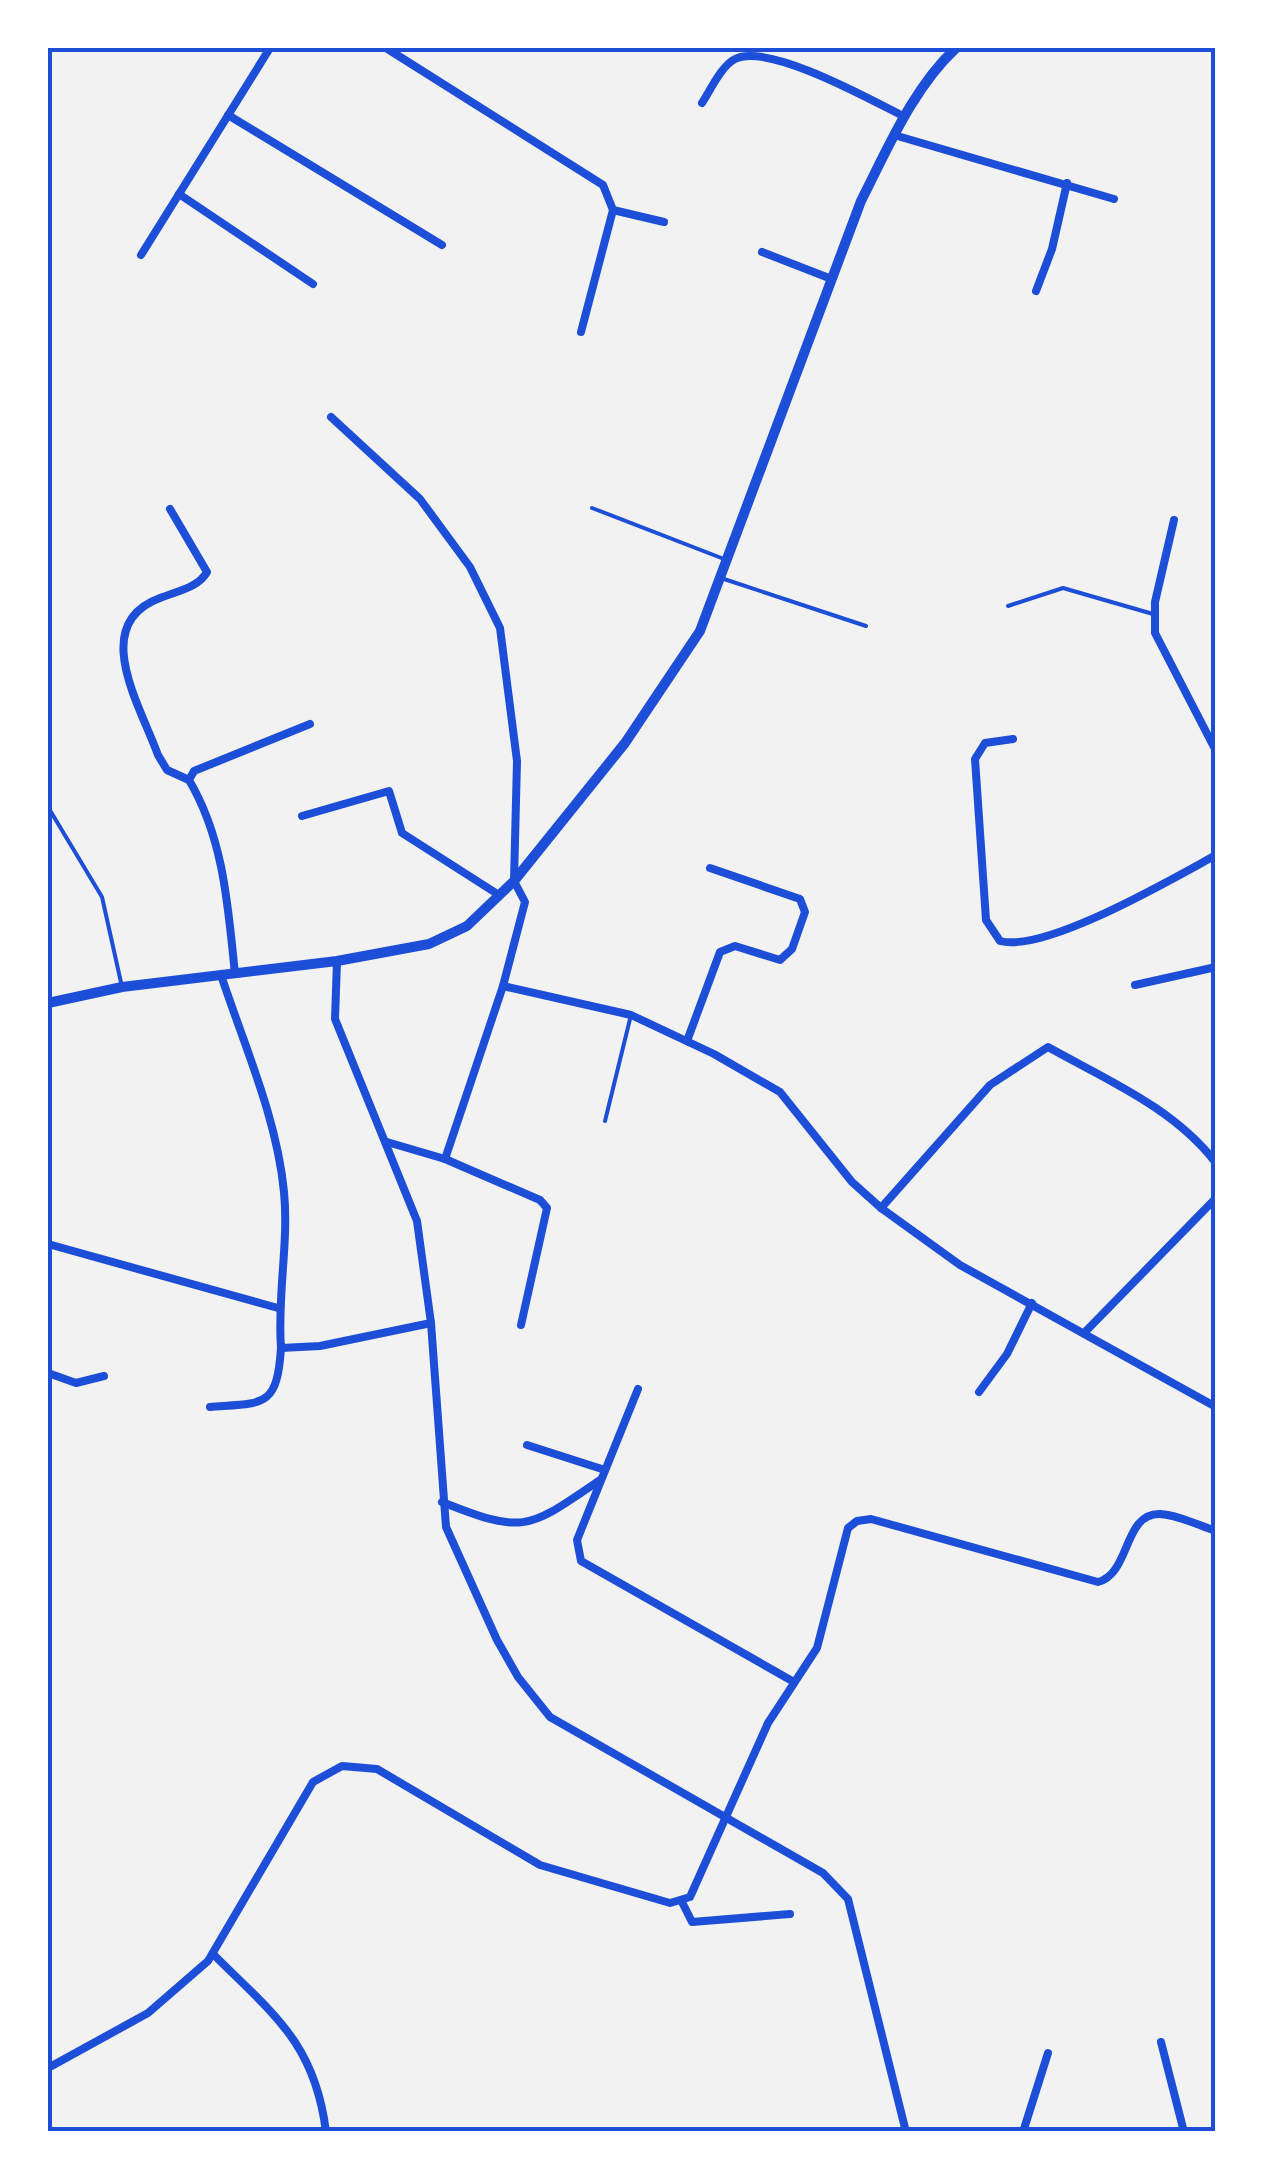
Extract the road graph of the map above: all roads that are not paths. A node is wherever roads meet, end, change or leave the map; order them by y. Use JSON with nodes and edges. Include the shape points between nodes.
{"nodes":[{"id":1,"x":270,"y":48,"type":"edge"},
{"id":2,"x":386,"y":48,"type":"edge"},
{"id":3,"x":944,"y":48,"type":"edge"},
{"id":4,"x":956,"y":48,"type":"edge"},
{"id":5,"x":940,"y":63,"type":"junction"},
{"id":6,"x":702,"y":104,"type":"dead end"},
{"id":7,"x":228,"y":115,"type":"junction"},
{"id":8,"x":906,"y":117,"type":"junction"},
{"id":9,"x":894,"y":135,"type":"junction"},
{"id":10,"x":1067,"y":183,"type":"junction"},
{"id":11,"x":179,"y":194,"type":"junction"},
{"id":12,"x":1114,"y":199,"type":"dead end"},
{"id":13,"x":612,"y":210,"type":"junction"},
{"id":14,"x":664,"y":222,"type":"dead end"},
{"id":15,"x":442,"y":245,"type":"dead end"},
{"id":16,"x":762,"y":252,"type":"dead end"},
{"id":17,"x":141,"y":255,"type":"dead end"},
{"id":18,"x":829,"y":278,"type":"junction"},
{"id":19,"x":313,"y":284,"type":"dead end"},
{"id":20,"x":1036,"y":291,"type":"dead end"},
{"id":21,"x":582,"y":332,"type":"dead end"},
{"id":22,"x":331,"y":418,"type":"dead end"},
{"id":23,"x":592,"y":508,"type":"dead end"},
{"id":24,"x":170,"y":509,"type":"dead end"},
{"id":25,"x":1174,"y":520,"type":"dead end"},
{"id":26,"x":729,"y":560,"type":"junction"},
{"id":27,"x":722,"y":578,"type":"junction"},
{"id":28,"x":1008,"y":606,"type":"dead end"},
{"id":29,"x":1153,"y":614,"type":"junction"},
{"id":30,"x":866,"y":626,"type":"dead end"},
{"id":31,"x":310,"y":724,"type":"dead end"},
{"id":32,"x":1012,"y":739,"type":"dead end"},
{"id":33,"x":1216,"y":751,"type":"edge"},
{"id":34,"x":189,"y":780,"type":"junction"},
{"id":35,"x":48,"y":807,"type":"edge"},
{"id":36,"x":302,"y":816,"type":"dead end"},
{"id":37,"x":1216,"y":855,"type":"edge"},
{"id":38,"x":710,"y":868,"type":"dead end"},
{"id":39,"x":514,"y":881,"type":"junction"},
{"id":40,"x":499,"y":895,"type":"junction"},
{"id":41,"x":336,"y":961,"type":"junction"},
{"id":42,"x":1216,"y":966,"type":"edge"},
{"id":43,"x":235,"y":974,"type":"junction"},
{"id":44,"x":221,"y":975,"type":"junction"},
{"id":45,"x":1135,"y":985,"type":"dead end"},
{"id":46,"x":503,"y":986,"type":"junction"},
{"id":47,"x":122,"y":987,"type":"junction"},
{"id":48,"x":48,"y":1003,"type":"edge"},
{"id":49,"x":632,"y":1016,"type":"junction"},
{"id":50,"x":687,"y":1041,"type":"junction"},
{"id":51,"x":605,"y":1121,"type":"dead end"},
{"id":52,"x":387,"y":1142,"type":"junction"},
{"id":53,"x":445,"y":1159,"type":"junction"},
{"id":54,"x":1216,"y":1163,"type":"edge"},
{"id":55,"x":1216,"y":1198,"type":"edge"},
{"id":56,"x":880,"y":1208,"type":"junction"},
{"id":57,"x":50,"y":1244,"type":"edge"},
{"id":58,"x":48,"y":1255,"type":"edge"},
{"id":59,"x":1032,"y":1303,"type":"junction"},
{"id":60,"x":278,"y":1308,"type":"junction"},
{"id":61,"x":430,"y":1323,"type":"junction"},
{"id":62,"x":522,"y":1325,"type":"dead end"},
{"id":63,"x":1086,"y":1331,"type":"junction"},
{"id":64,"x":281,"y":1348,"type":"junction"},
{"id":65,"x":48,"y":1373,"type":"edge"},
{"id":66,"x":104,"y":1376,"type":"dead end"},
{"id":67,"x":638,"y":1389,"type":"dead end"},
{"id":68,"x":980,"y":1392,"type":"dead end"},
{"id":69,"x":210,"y":1407,"type":"dead end"},
{"id":70,"x":1216,"y":1407,"type":"edge"},
{"id":71,"x":527,"y":1446,"type":"dead end"},
{"id":72,"x":603,"y":1474,"type":"junction"},
{"id":73,"x":442,"y":1502,"type":"junction"},
{"id":74,"x":1216,"y":1530,"type":"edge"},
{"id":75,"x":794,"y":1682,"type":"junction"},
{"id":76,"x":724,"y":1820,"type":"junction"},
{"id":77,"x":682,"y":1902,"type":"junction"},
{"id":78,"x":790,"y":1914,"type":"dead end"},
{"id":79,"x":214,"y":1954,"type":"junction"},
{"id":80,"x":1161,"y":2042,"type":"dead end"},
{"id":81,"x":1048,"y":2054,"type":"dead end"},
{"id":82,"x":48,"y":2068,"type":"edge"},
{"id":83,"x":326,"y":2132,"type":"edge"},
{"id":84,"x":906,"y":2132,"type":"edge"},
{"id":85,"x":1023,"y":2132,"type":"edge"},
{"id":86,"x":1184,"y":2132,"type":"edge"}],
"edges":[{"from":1,"to":7,"type":"street"},
{"from":2,"to":13,"type":"street","via":[[603,184]]},
{"from":3,"to":5,"type":"street"},
{"from":4,"to":5,"type":"street"},
{"from":5,"to":8,"type":"street"},
{"from":6,"to":8,"type":"street","via":[[728,65],[748,56],[806,68]]},
{"from":7,"to":11,"type":"street"},
{"from":7,"to":15,"type":"street"},
{"from":8,"to":9,"type":"street"},
{"from":9,"to":10,"type":"street"},
{"from":9,"to":18,"type":"street"},
{"from":10,"to":12,"type":"street"},
{"from":10,"to":20,"type":"street"},
{"from":11,"to":17,"type":"street"},
{"from":11,"to":19,"type":"street"},
{"from":13,"to":14,"type":"street"},
{"from":13,"to":21,"type":"street"},
{"from":16,"to":18,"type":"street"},
{"from":18,"to":26,"type":"street"},
{"from":22,"to":39,"type":"street","via":[[420,499],[470,567],[500,628],[517,761]]},
{"from":23,"to":26,"type":"lane"},
{"from":24,"to":34,"type":"street","via":[[207,572],[198,584],[143,604],[125,626],[120,649],[158,755],[167,770]]},
{"from":25,"to":29,"type":"street"},
{"from":26,"to":27,"type":"street"},
{"from":27,"to":30,"type":"lane"},
{"from":27,"to":39,"type":"street","via":[[670,681]]},
{"from":28,"to":29,"type":"lane","via":[[1062,588]]},
{"from":29,"to":33,"type":"street","via":[[1155,633]]},
{"from":31,"to":34,"type":"street","via":[[194,771]]},
{"from":32,"to":37,"type":"street","via":[[985,743],[975,759],[986,920],[1000,941],[1027,944]]},
{"from":34,"to":43,"type":"street","via":[[209,813]]},
{"from":35,"to":47,"type":"lane","via":[[102,897]]},
{"from":36,"to":40,"type":"street","via":[[389,792],[402,833]]},
{"from":38,"to":50,"type":"street","via":[[800,899],[805,912],[792,949],[780,960],[735,946],[720,952]]},
{"from":39,"to":40,"type":"street"},
{"from":39,"to":46,"type":"street","via":[[525,902]]},
{"from":40,"to":41,"type":"street","via":[[467,926],[429,944]]},
{"from":41,"to":43,"type":"street"},
{"from":41,"to":52,"type":"street","via":[[335,1019]]},
{"from":42,"to":45,"type":"street"},
{"from":43,"to":44,"type":"street"},
{"from":44,"to":47,"type":"street"},
{"from":44,"to":60,"type":"street","via":[[279,1158],[284,1196]]},
{"from":46,"to":49,"type":"street"},
{"from":46,"to":53,"type":"street"},
{"from":47,"to":48,"type":"street"},
{"from":49,"to":50,"type":"street"},
{"from":49,"to":51,"type":"lane"},
{"from":50,"to":56,"type":"street","via":[[780,1092]]},
{"from":52,"to":53,"type":"street"},
{"from":52,"to":61,"type":"street","via":[[417,1222]]},
{"from":53,"to":62,"type":"street","via":[[546,1208]]},
{"from":54,"to":56,"type":"street","via":[[1149,1103],[1048,1047],[990,1085]]},
{"from":55,"to":63,"type":"street"},
{"from":56,"to":59,"type":"street","via":[[960,1264]]},
{"from":57,"to":58,"type":"street"},
{"from":57,"to":60,"type":"street"},
{"from":59,"to":63,"type":"street"},
{"from":59,"to":68,"type":"street"},
{"from":60,"to":64,"type":"street"},
{"from":61,"to":64,"type":"street"},
{"from":61,"to":73,"type":"street"},
{"from":63,"to":70,"type":"street"},
{"from":64,"to":69,"type":"street","via":[[279,1380],[268,1398]]},
{"from":65,"to":66,"type":"street","via":[[76,1383]]},
{"from":67,"to":72,"type":"street"},
{"from":71,"to":72,"type":"street"},
{"from":72,"to":73,"type":"street","via":[[541,1520],[506,1526]]},
{"from":72,"to":75,"type":"street","via":[[577,1540],[580,1562]]},
{"from":73,"to":76,"type":"street","via":[[451,1545],[532,1698],[550,1717]]},
{"from":74,"to":75,"type":"street","via":[[1151,1515],[1135,1529],[1115,1573],[1098,1582],[934,1535],[858,1521],[844,1539],[823,1634]]},
{"from":75,"to":76,"type":"street"},
{"from":76,"to":77,"type":"street","via":[[696,1889]]},
{"from":76,"to":84,"type":"street","via":[[824,1872],[848,1899]]},
{"from":77,"to":78,"type":"street","via":[[692,1922]]},
{"from":77,"to":79,"type":"street","via":[[540,1865],[377,1768],[342,1766],[313,1782]]},
{"from":79,"to":82,"type":"street","via":[[148,2013]]},
{"from":79,"to":83,"type":"street","via":[[299,2042]]},
{"from":80,"to":86,"type":"street"},
{"from":81,"to":85,"type":"street"}]}
